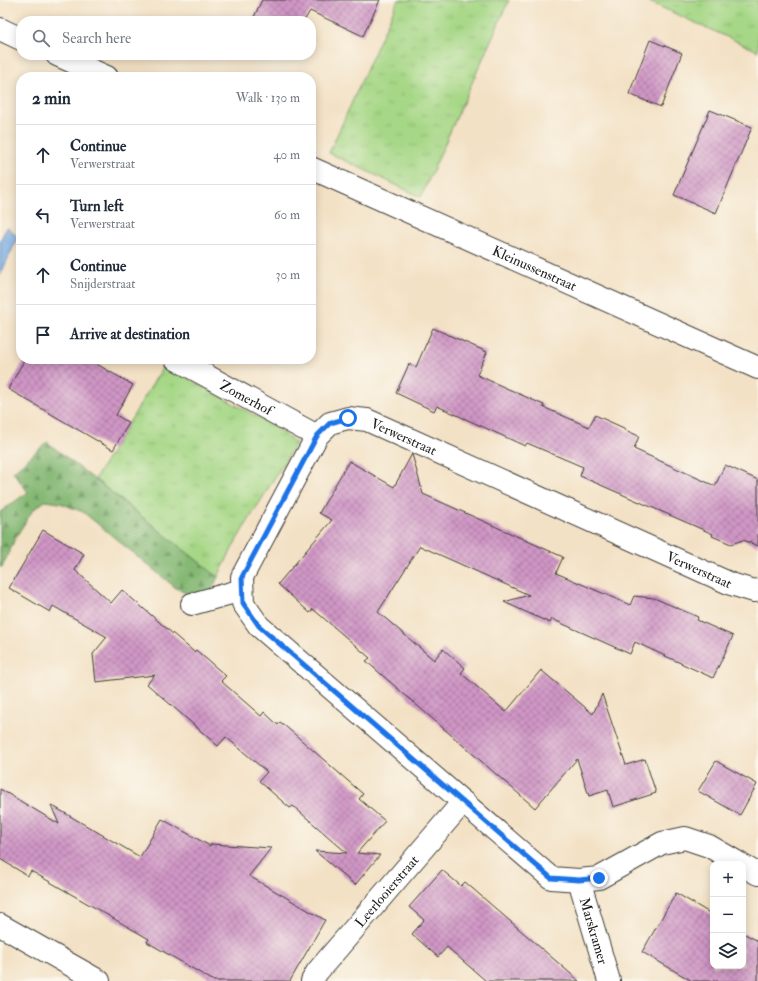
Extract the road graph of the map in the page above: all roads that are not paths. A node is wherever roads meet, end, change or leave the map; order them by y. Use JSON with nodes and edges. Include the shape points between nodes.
{"nodes":[{"id":1,"x":0,"y":29,"type":"edge"},
{"id":2,"x":16,"y":36,"type":"edge"},
{"id":3,"x":68,"y":60,"type":"edge"},
{"id":4,"x":96,"y":72,"type":"edge"},
{"id":5,"x":316,"y":170,"type":"edge"},
{"id":6,"x":185,"y":364,"type":"edge"},
{"id":7,"x":758,"y":368,"type":"edge"},
{"id":8,"x":317,"y":436,"type":"junction"},
{"id":9,"x":242,"y":590,"type":"junction"},
{"id":10,"x":758,"y":590,"type":"edge"},
{"id":11,"x":192,"y":604,"type":"dead end"},
{"id":12,"x":463,"y":802,"type":"junction"},
{"id":13,"x":735,"y":861,"type":"edge"},
{"id":14,"x":746,"y":868,"type":"edge"},
{"id":15,"x":758,"y":874,"type":"edge"},
{"id":16,"x":579,"y":880,"type":"junction"},
{"id":17,"x":0,"y":925,"type":"edge"},
{"id":18,"x":99,"y":981,"type":"edge"},
{"id":19,"x":312,"y":981,"type":"edge"},
{"id":20,"x":609,"y":981,"type":"edge"}],
"edges":[{"from":1,"to":2,"type":"street"},
{"from":3,"to":4,"type":"street"},
{"from":5,"to":7,"type":"street","name":"Kleinussenstraat"},
{"from":6,"to":8,"type":"street","name":"Zomerhof"},
{"from":8,"to":9,"type":"street","name":"Verwerstraat","via":[[242,577]]},
{"from":8,"to":10,"type":"street","name":"Verwerstraat","via":[[330,423],[348,418],[367,420],[731,584]]},
{"from":9,"to":11,"type":"street"},
{"from":9,"to":12,"type":"street","name":"Verwerstraat","via":[[243,603],[259,626]]},
{"from":12,"to":16,"type":"street","name":"Verwerstraat","via":[[551,878]]},
{"from":12,"to":19,"type":"street","name":"Leerlooierstraat"},
{"from":13,"to":16,"type":"street","name":"Verwerstraat","via":[[709,846],[685,838],[662,843],[599,878]]},
{"from":14,"to":15,"type":"street"},
{"from":16,"to":20,"type":"street","name":"Marskramer"},
{"from":17,"to":18,"type":"street"}]}
